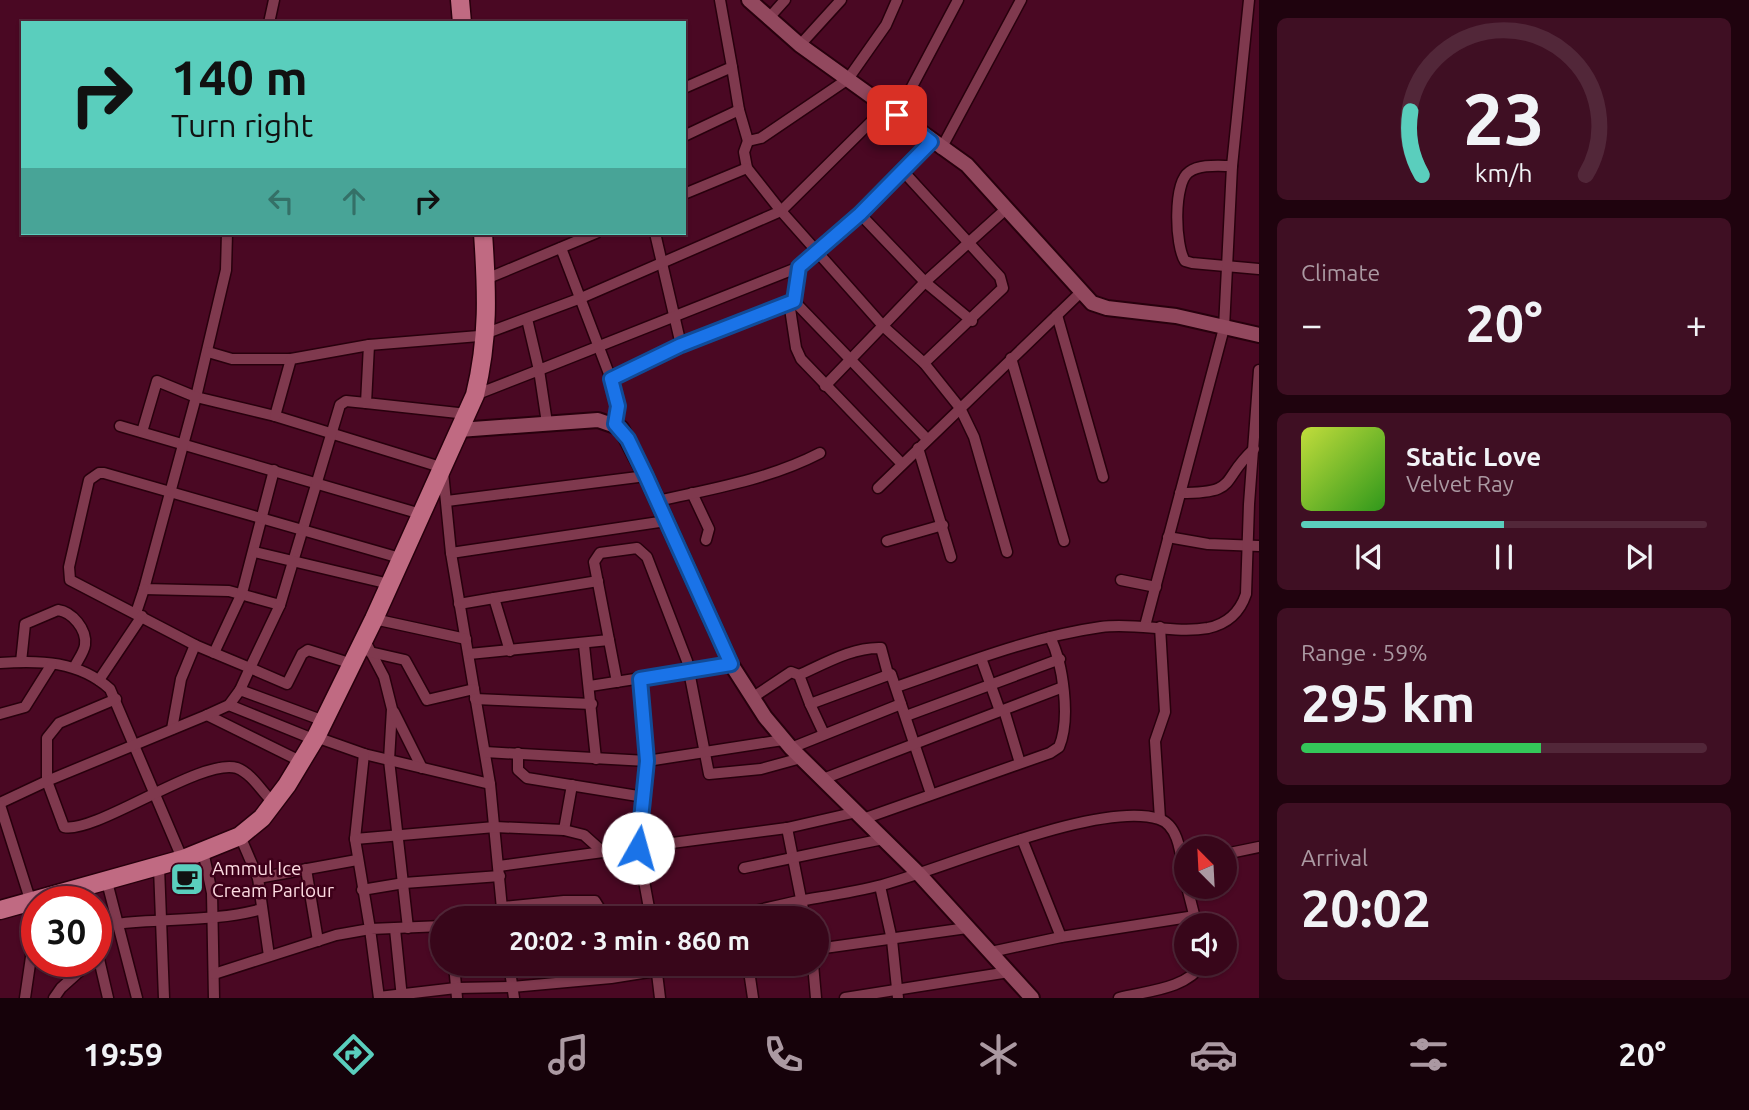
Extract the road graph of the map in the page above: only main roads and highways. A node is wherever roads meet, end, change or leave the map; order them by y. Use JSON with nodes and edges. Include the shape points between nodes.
{"nodes":[{"id":1,"x":452,"y":0,"type":"edge"},
{"id":2,"x":460,"y":0,"type":"edge"},
{"id":3,"x":454,"y":21,"type":"edge"},
{"id":4,"x":462,"y":21,"type":"edge"},
{"id":5,"x":474,"y":235,"type":"edge"},
{"id":6,"x":483,"y":235,"type":"edge"},
{"id":7,"x":483,"y":334,"type":"junction"},
{"id":8,"x":458,"y":421,"type":"junction"},
{"id":9,"x":438,"y":465,"type":"junction"},
{"id":10,"x":312,"y":737,"type":"junction"},
{"id":11,"x":65,"y":886,"type":"edge"},
{"id":12,"x":99,"y":886,"type":"edge"},
{"id":13,"x":21,"y":898,"type":"edge"},
{"id":14,"x":0,"y":900,"type":"edge"},
{"id":15,"x":21,"y":900,"type":"edge"},
{"id":16,"x":0,"y":910,"type":"edge"}],
"edges":[{"from":1,"to":3,"type":"highway"},
{"from":2,"to":4,"type":"highway"},
{"from":5,"to":7,"type":"highway"},
{"from":6,"to":7,"type":"highway"},
{"from":7,"to":8,"type":"highway"},
{"from":7,"to":8,"type":"highway","via":[[475,396]]},
{"from":8,"to":9,"type":"highway"},
{"from":9,"to":10,"type":"highway","via":[[316,718]]},
{"from":9,"to":10,"type":"highway","via":[[367,646]]},
{"from":10,"to":11,"type":"highway","via":[[268,797],[235,826],[178,851]]},
{"from":10,"to":12,"type":"highway","via":[[274,804],[240,836]]},
{"from":13,"to":14,"type":"highway"},
{"from":15,"to":16,"type":"highway"}]}
